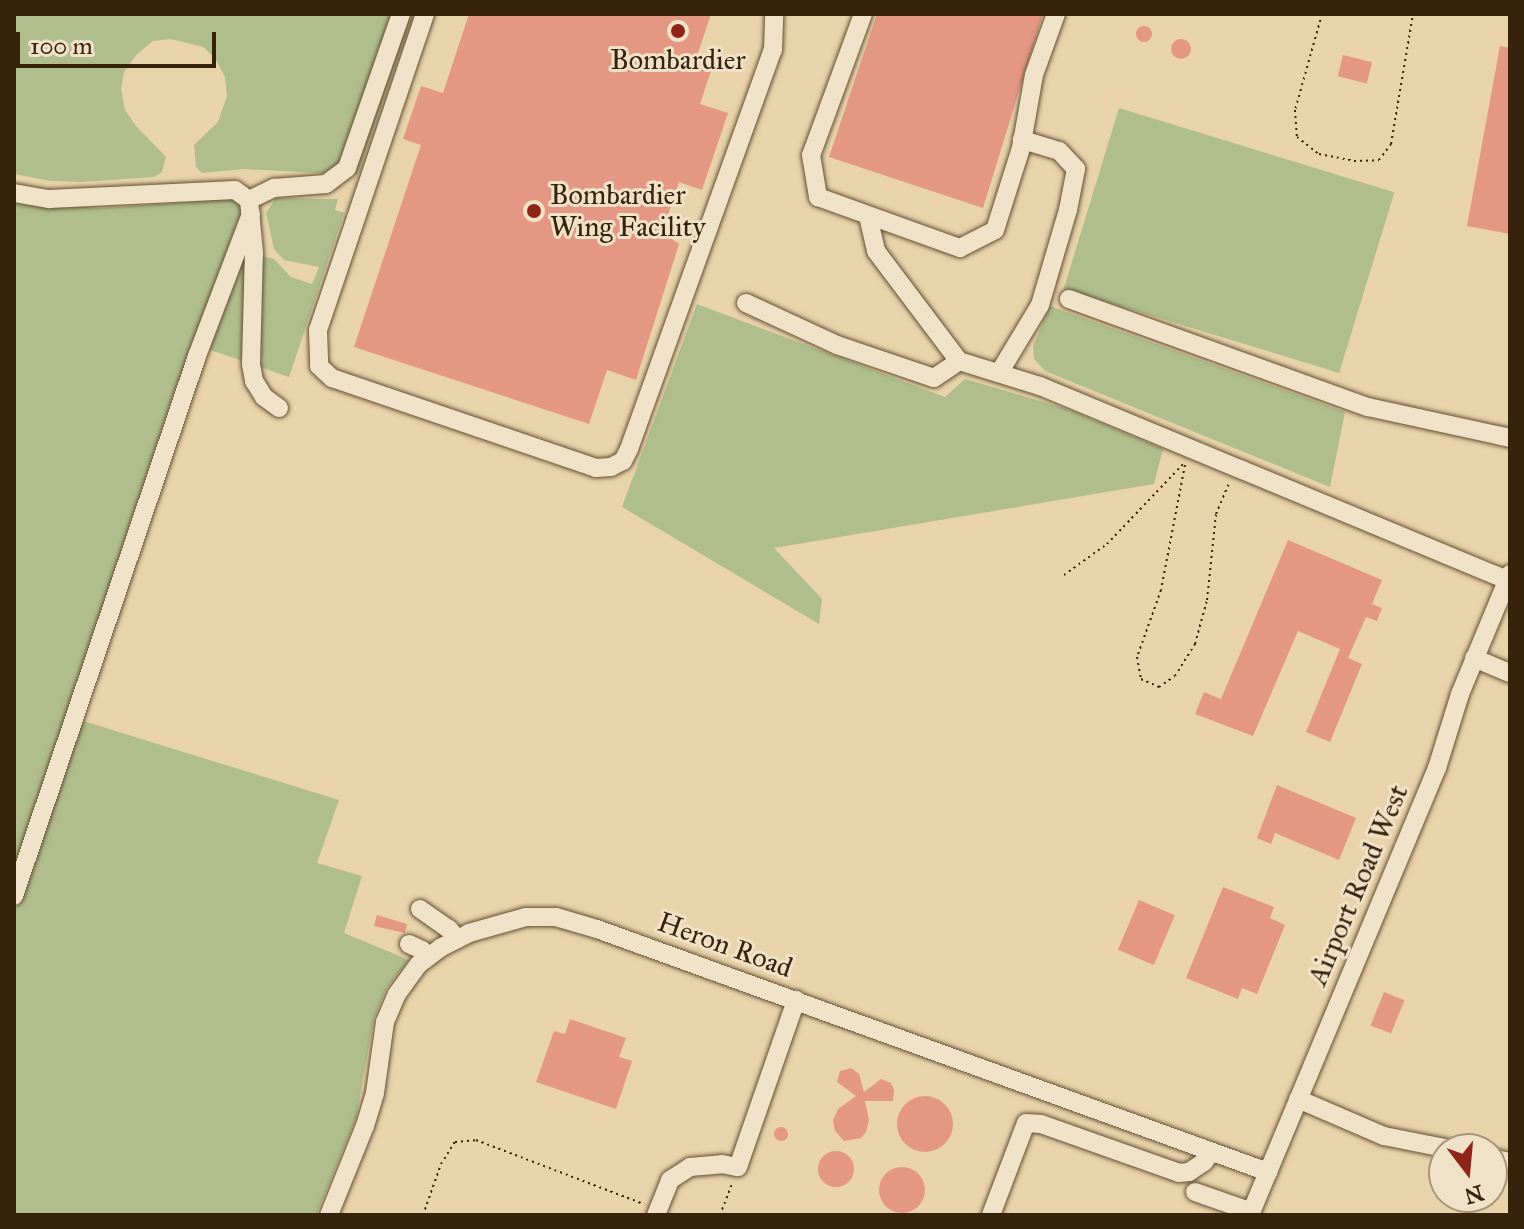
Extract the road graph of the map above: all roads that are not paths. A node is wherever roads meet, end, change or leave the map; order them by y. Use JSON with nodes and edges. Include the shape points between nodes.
{"nodes":[{"id":1,"x":401,"y":14,"type":"edge"},
{"id":2,"x":425,"y":14,"type":"edge"},
{"id":3,"x":774,"y":14,"type":"edge"},
{"id":4,"x":863,"y":14,"type":"edge"},
{"id":5,"x":1056,"y":14,"type":"edge"},
{"id":6,"x":1022,"y":140,"type":"junction"},
{"id":7,"x":14,"y":193,"type":"edge"},
{"id":8,"x":250,"y":207,"type":"junction"},
{"id":9,"x":868,"y":216,"type":"junction"},
{"id":10,"x":1069,"y":299,"type":"dead end"},
{"id":11,"x":746,"y":303,"type":"dead end"},
{"id":12,"x":959,"y":361,"type":"junction"},
{"id":13,"x":999,"y":373,"type":"junction"},
{"id":14,"x":279,"y":408,"type":"dead end"},
{"id":15,"x":1510,"y":438,"type":"edge"},
{"id":16,"x":1509,"y":577,"type":"edge"},
{"id":17,"x":1502,"y":613,"type":"edge"},
{"id":18,"x":1474,"y":658,"type":"junction"},
{"id":19,"x":1510,"y":673,"type":"edge"},
{"id":20,"x":14,"y":896,"type":"edge"},
{"id":21,"x":420,"y":909,"type":"dead end"},
{"id":22,"x":457,"y":939,"type":"junction"},
{"id":23,"x":409,"y":944,"type":"dead end"},
{"id":24,"x":428,"y":957,"type":"junction"},
{"id":25,"x":796,"y":1000,"type":"junction"},
{"id":26,"x":1298,"y":1099,"type":"junction"},
{"id":27,"x":1428,"y":1145,"type":"edge"},
{"id":28,"x":1211,"y":1152,"type":"junction"},
{"id":29,"x":1268,"y":1172,"type":"junction"},
{"id":30,"x":1195,"y":1192,"type":"dead end"},
{"id":31,"x":657,"y":1212,"type":"edge"},
{"id":32,"x":1251,"y":1214,"type":"edge"},
{"id":33,"x":329,"y":1215,"type":"edge"},
{"id":34,"x":991,"y":1215,"type":"edge"}],
"edges":[{"from":1,"to":8,"type":"street","via":[[347,168],[326,184],[274,188]]},
{"from":2,"to":3,"type":"street","via":[[318,330],[319,366],[332,378],[596,468],[623,461],[629,449],[773,50]]},
{"from":4,"to":9,"type":"street","via":[[811,155],[818,197]]},
{"from":5,"to":6,"type":"street","via":[[1034,75]]},
{"from":6,"to":9,"type":"street","via":[[995,230],[960,248]]},
{"from":6,"to":13,"type":"street","via":[[1059,151],[1076,169],[1040,305]]},
{"from":7,"to":8,"type":"street","via":[[49,199],[235,190]]},
{"from":8,"to":14,"type":"street","via":[[251,364],[264,397]]},
{"from":8,"to":20,"type":"street"},
{"from":9,"to":12,"type":"street","via":[[876,251]]},
{"from":10,"to":15,"type":"street","via":[[1368,407]]},
{"from":11,"to":12,"type":"street","via":[[837,345],[934,378]]},
{"from":12,"to":13,"type":"street"},
{"from":13,"to":16,"type":"street"},
{"from":16,"to":17,"type":"street","name":"Airport Road West"},
{"from":17,"to":18,"type":"street","name":"Airport Road West"},
{"from":18,"to":19,"type":"street"},
{"from":18,"to":26,"type":"street","name":"Airport Road West","via":[[1437,768]]},
{"from":21,"to":22,"type":"street"},
{"from":22,"to":24,"type":"street","name":"Heron Road"},
{"from":22,"to":25,"type":"street","name":"Heron Road","via":[[526,917],[556,917]]},
{"from":23,"to":24,"type":"street"},
{"from":24,"to":33,"type":"street","name":"Heron Road","via":[[397,994],[385,1022],[375,1093]]},
{"from":25,"to":28,"type":"street","name":"Heron Road"},
{"from":25,"to":31,"type":"street","via":[[738,1167],[690,1167],[670,1180]]},
{"from":26,"to":27,"type":"street","via":[[1384,1136]]},
{"from":26,"to":29,"type":"street","name":"Airport Road West"},
{"from":28,"to":29,"type":"street","name":"Heron Road"},
{"from":28,"to":34,"type":"street","via":[[1196,1167],[1179,1173],[1026,1123]]},
{"from":29,"to":32,"type":"street","name":"Airport Road West"},
{"from":30,"to":32,"type":"street"}]}
